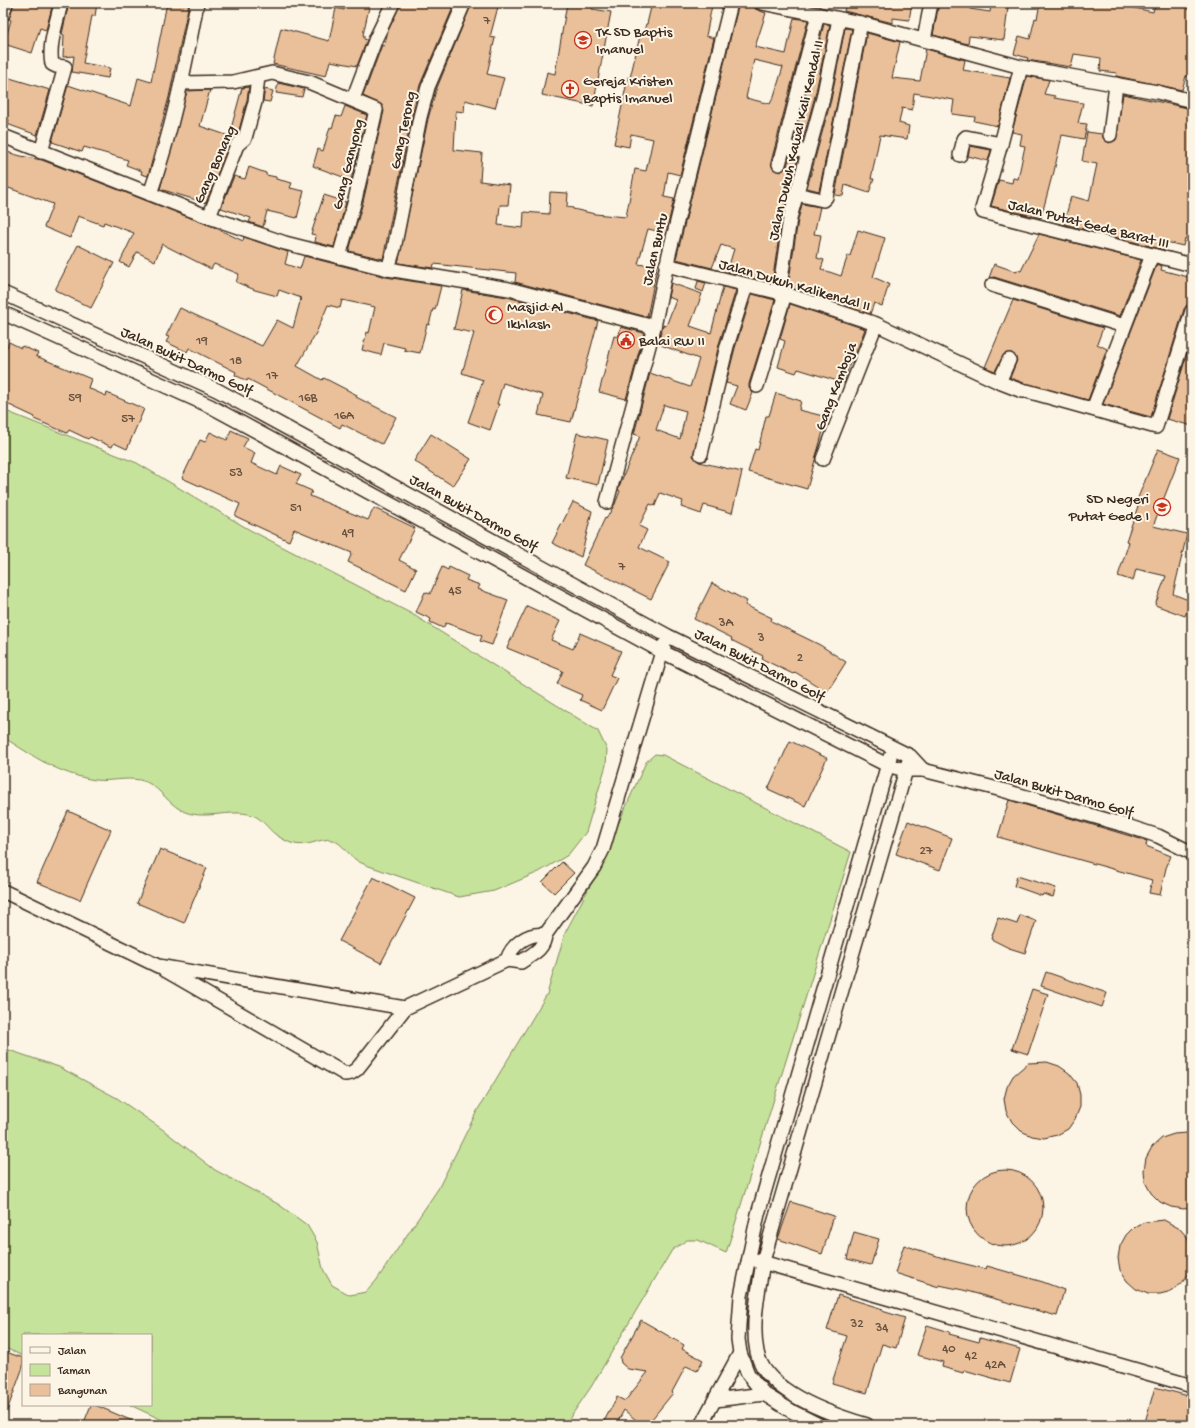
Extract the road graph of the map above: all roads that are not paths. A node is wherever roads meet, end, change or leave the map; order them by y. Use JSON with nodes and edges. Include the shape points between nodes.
{"nodes":[{"id":1,"x":6,"y":3,"type":"edge"},
{"id":2,"x":61,"y":3,"type":"edge"},
{"id":3,"x":197,"y":3,"type":"edge"},
{"id":4,"x":392,"y":3,"type":"edge"},
{"id":5,"x":464,"y":3,"type":"edge"},
{"id":6,"x":731,"y":3,"type":"edge"},
{"id":7,"x":762,"y":3,"type":"edge"},
{"id":8,"x":931,"y":3,"type":"edge"},
{"id":9,"x":3,"y":14,"type":"edge"},
{"id":10,"x":818,"y":14,"type":"junction"},
{"id":11,"x":839,"y":19,"type":"junction"},
{"id":12,"x":862,"y":23,"type":"junction"},
{"id":13,"x":924,"y":40,"type":"junction"},
{"id":14,"x":1021,"y":67,"type":"junction"},
{"id":15,"x":258,"y":77,"type":"junction"},
{"id":16,"x":182,"y":83,"type":"junction"},
{"id":17,"x":1116,"y":84,"type":"junction"},
{"id":18,"x":353,"y":99,"type":"junction"},
{"id":19,"x":1192,"y":101,"type":"edge"},
{"id":20,"x":1110,"y":135,"type":"dead end"},
{"id":21,"x":3,"y":136,"type":"edge"},
{"id":22,"x":1001,"y":144,"type":"junction"},
{"id":23,"x":784,"y":146,"type":"junction"},
{"id":24,"x":41,"y":152,"type":"junction"},
{"id":25,"x":808,"y":153,"type":"junction"},
{"id":26,"x":960,"y":155,"type":"dead end"},
{"id":27,"x":779,"y":164,"type":"dead end"},
{"id":28,"x":150,"y":194,"type":"junction"},
{"id":29,"x":796,"y":194,"type":"junction"},
{"id":30,"x":209,"y":217,"type":"junction"},
{"id":31,"x":1152,"y":255,"type":"junction"},
{"id":32,"x":339,"y":257,"type":"junction"},
{"id":33,"x":666,"y":265,"type":"junction"},
{"id":34,"x":1192,"y":265,"type":"edge"},
{"id":35,"x":388,"y":269,"type":"junction"},
{"id":36,"x":746,"y":286,"type":"junction"},
{"id":37,"x":992,"y":286,"type":"dead end"},
{"id":38,"x":3,"y":293,"type":"edge"},
{"id":39,"x":782,"y":294,"type":"junction"},
{"id":40,"x":1192,"y":311,"type":"edge"},
{"id":41,"x":3,"y":313,"type":"edge"},
{"id":42,"x":876,"y":324,"type":"junction"},
{"id":43,"x":1124,"y":326,"type":"junction"},
{"id":44,"x":654,"y":327,"type":"junction"},
{"id":45,"x":1009,"y":360,"type":"dead end"},
{"id":46,"x":999,"y":382,"type":"junction"},
{"id":47,"x":756,"y":386,"type":"dead end"},
{"id":48,"x":1093,"y":409,"type":"junction"},
{"id":49,"x":701,"y":454,"type":"dead end"},
{"id":50,"x":823,"y":459,"type":"dead end"},
{"id":51,"x":607,"y":502,"type":"dead end"},
{"id":52,"x":668,"y":636,"type":"junction"},
{"id":53,"x":661,"y":651,"type":"junction"},
{"id":54,"x":893,"y":748,"type":"junction"},
{"id":55,"x":910,"y":756,"type":"junction"},
{"id":56,"x":887,"y":764,"type":"junction"},
{"id":57,"x":905,"y":770,"type":"junction"},
{"id":58,"x":923,"y":770,"type":"junction"},
{"id":59,"x":1192,"y":853,"type":"edge"},
{"id":60,"x":3,"y":891,"type":"edge"},
{"id":61,"x":158,"y":966,"type":"junction"},
{"id":62,"x":405,"y":1008,"type":"junction"},
{"id":63,"x":748,"y":1259,"type":"junction"},
{"id":64,"x":763,"y":1261,"type":"junction"},
{"id":65,"x":740,"y":1353,"type":"junction"},
{"id":66,"x":1192,"y":1386,"type":"edge"},
{"id":67,"x":764,"y":1394,"type":"junction"},
{"id":68,"x":715,"y":1400,"type":"junction"},
{"id":69,"x":701,"y":1425,"type":"edge"},
{"id":70,"x":819,"y":1425,"type":"edge"},
{"id":71,"x":867,"y":1425,"type":"edge"}],
"edges":[{"from":1,"to":9,"type":"street"},
{"from":2,"to":24,"type":"street","via":[[51,59],[52,64],[65,67]]},
{"from":3,"to":16,"type":"street"},
{"from":4,"to":18,"type":"street","name":"Gang Ganyong"},
{"from":5,"to":35,"type":"street","name":"Gang Terong","via":[[428,87]]},
{"from":6,"to":33,"type":"street","name":"Jalan Buntu"},
{"from":7,"to":10,"type":"street"},
{"from":8,"to":13,"type":"street"},
{"from":10,"to":11,"type":"street"},
{"from":10,"to":23,"type":"street"},
{"from":11,"to":12,"type":"street"},
{"from":11,"to":25,"type":"street","name":"Jalan Dukuh Kawal Kali Kendal II","via":[[823,98]]},
{"from":12,"to":13,"type":"street"},
{"from":12,"to":29,"type":"street","via":[[826,197],[823,200]]},
{"from":13,"to":14,"type":"street"},
{"from":14,"to":17,"type":"street"},
{"from":14,"to":22,"type":"street"},
{"from":15,"to":16,"type":"street","via":[[233,82]]},
{"from":15,"to":18,"type":"street","via":[[272,73],[309,82]]},
{"from":15,"to":30,"type":"street","name":"Gang Bonang","via":[[255,102],[245,138],[237,145]]},
{"from":16,"to":28,"type":"street","via":[[165,150]]},
{"from":17,"to":19,"type":"street"},
{"from":17,"to":20,"type":"street"},
{"from":18,"to":32,"type":"street","name":"Gang Ganyong","via":[[374,108],[376,113],[356,200]]},
{"from":21,"to":24,"type":"street"},
{"from":22,"to":26,"type":"street","via":[[966,137]]},
{"from":22,"to":31,"type":"street","name":"Jalan Putat Gede Barat III","via":[[982,209],[986,214]]},
{"from":23,"to":25,"type":"street"},
{"from":23,"to":27,"type":"street"},
{"from":24,"to":28,"type":"street"},
{"from":25,"to":29,"type":"street","name":"Jalan Dukuh Kawal Kali Kendal II"},
{"from":28,"to":30,"type":"street"},
{"from":29,"to":39,"type":"street","name":"Jalan Dukuh Kawal Kali Kendal II","via":[[790,218]]},
{"from":30,"to":32,"type":"street","via":[[284,243]]},
{"from":31,"to":34,"type":"street","name":"Jalan Putat Gede Barat III"},
{"from":31,"to":43,"type":"street"},
{"from":32,"to":35,"type":"street"},
{"from":33,"to":36,"type":"street","name":"Jalan Dukuh Kalikendal II"},
{"from":33,"to":44,"type":"street","name":"Jalan Buntu"},
{"from":35,"to":44,"type":"street","via":[[509,289]]},
{"from":36,"to":39,"type":"street","name":"Jalan Dukuh Kalikendal II"},
{"from":36,"to":49,"type":"street","via":[[727,346]]},
{"from":37,"to":43,"type":"street"},
{"from":38,"to":52,"type":"street","name":"Jalan Bukit Darmo Golf","via":[[217,390]]},
{"from":39,"to":42,"type":"street","name":"Jalan Dukuh Kalikendal II"},
{"from":39,"to":47,"type":"street","name":"Jalan Dukuh Kawal Kali Kendal II"},
{"from":40,"to":48,"type":"street","name":"Jalan Dukuh Kalikendal II","via":[[1156,427]]},
{"from":41,"to":53,"type":"street","name":"Jalan Bukit Darmo Golf","via":[[210,406]]},
{"from":42,"to":46,"type":"street","name":"Jalan Dukuh Kalikendal II"},
{"from":42,"to":50,"type":"street","name":"Gang Kamboja"},
{"from":43,"to":48,"type":"street"},
{"from":44,"to":51,"type":"street","name":"Jalan Buntu"},
{"from":45,"to":46,"type":"street"},
{"from":46,"to":48,"type":"street","name":"Jalan Dukuh Kalikendal II","via":[[1022,392],[1027,391]]},
{"from":52,"to":53,"type":"street"},
{"from":52,"to":54,"type":"street","name":"Jalan Bukit Darmo Golf"},
{"from":53,"to":56,"type":"street","name":"Jalan Bukit Darmo Golf"},
{"from":53,"to":62,"type":"street","via":[[603,849],[594,867],[546,935],[541,949],[521,962],[507,960]]},
{"from":54,"to":55,"type":"street","name":"Jalan Bukit Darmo Golf"},
{"from":54,"to":56,"type":"street"},
{"from":55,"to":57,"type":"street"},
{"from":55,"to":58,"type":"street","name":"Jalan Bukit Darmo Golf"},
{"from":56,"to":57,"type":"street","name":"Jalan Bukit Darmo Golf"},
{"from":56,"to":63,"type":"street","via":[[758,1214]]},
{"from":57,"to":58,"type":"street","name":"Jalan Bukit Darmo Golf"},
{"from":57,"to":64,"type":"street"},
{"from":58,"to":59,"type":"street","name":"Jalan Bukit Darmo Golf","via":[[1124,825],[1158,836]]},
{"from":60,"to":61,"type":"street"},
{"from":61,"to":62,"type":"street"},
{"from":61,"to":62,"type":"street","via":[[345,1074],[357,1069]]},
{"from":63,"to":64,"type":"street"},
{"from":63,"to":65,"type":"street","via":[[738,1320]]},
{"from":64,"to":66,"type":"street"},
{"from":64,"to":71,"type":"street","via":[[755,1329],[757,1353],[764,1368],[779,1384],[802,1401]]},
{"from":65,"to":67,"type":"street","via":[[748,1374]]},
{"from":65,"to":68,"type":"street"},
{"from":67,"to":68,"type":"street"},
{"from":67,"to":70,"type":"street"},
{"from":68,"to":69,"type":"street"}]}
